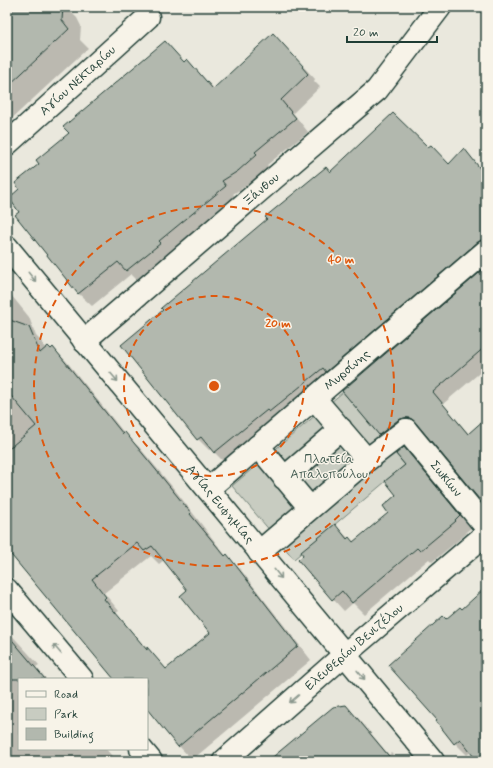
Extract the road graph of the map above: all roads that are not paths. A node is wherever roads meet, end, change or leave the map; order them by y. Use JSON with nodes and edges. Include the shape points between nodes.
{"nodes":[{"id":1,"x":440,"y":7,"type":"edge"},
{"id":2,"x":148,"y":17,"type":"dead end"},
{"id":3,"x":7,"y":144,"type":"edge"},
{"id":4,"x":7,"y":247,"type":"edge"},
{"id":5,"x":486,"y":251,"type":"edge"},
{"id":6,"x":84,"y":341,"type":"junction"},
{"id":7,"x":314,"y":398,"type":"junction"},
{"id":8,"x":341,"y":430,"type":"junction"},
{"id":9,"x":258,"y":446,"type":"junction"},
{"id":10,"x":367,"y":460,"type":"junction"},
{"id":11,"x":284,"y":478,"type":"junction"},
{"id":12,"x":208,"y":489,"type":"junction"},
{"id":13,"x":310,"y":508,"type":"junction"},
{"id":14,"x":486,"y":527,"type":"edge"},
{"id":15,"x":486,"y":534,"type":"edge"},
{"id":16,"x":259,"y":552,"type":"junction"},
{"id":17,"x":7,"y":590,"type":"edge"},
{"id":18,"x":344,"y":655,"type":"junction"},
{"id":19,"x":81,"y":678,"type":"edge"},
{"id":20,"x":142,"y":750,"type":"edge"},
{"id":21,"x":151,"y":761,"type":"edge"},
{"id":22,"x":224,"y":761,"type":"edge"},
{"id":23,"x":433,"y":761,"type":"edge"}],
"edges":[{"from":1,"to":6,"type":"street","name":"Ξάνθου","via":[[377,90]]},
{"from":2,"to":3,"type":"street","name":"Αγίου Νεκταρίου"},
{"from":4,"to":6,"type":"street","name":"Αγίας Ευφημίας","one_way":true},
{"from":5,"to":7,"type":"street","name":"Μυρσίνης"},
{"from":6,"to":12,"type":"street","name":"Αγίας Ευφημίας","one_way":true},
{"from":7,"to":8,"type":"street"},
{"from":7,"to":9,"type":"street","name":"Μυρσίνης"},
{"from":8,"to":10,"type":"street"},
{"from":8,"to":11,"type":"street"},
{"from":9,"to":11,"type":"street"},
{"from":9,"to":12,"type":"street","name":"Μυρσίνης"},
{"from":10,"to":13,"type":"street"},
{"from":10,"to":14,"type":"street","name":"Σωκίων","via":[[406,430]]},
{"from":11,"to":13,"type":"street"},
{"from":12,"to":16,"type":"street","name":"Αγίας Ευφημίας"},
{"from":13,"to":16,"type":"street"},
{"from":15,"to":18,"type":"street","name":"Ελευθερίου Βενιζέλου"},
{"from":16,"to":18,"type":"street","name":"Αγίας Ευφημίας","one_way":true},
{"from":19,"to":17,"type":"street","one_way":true},
{"from":18,"to":22,"type":"street","name":"Ελευθερίου Βενιζέλου","one_way":true},
{"from":18,"to":23,"type":"street","name":"Αγίας Ευφημίας","one_way":true},
{"from":20,"to":21,"type":"street"}]}
